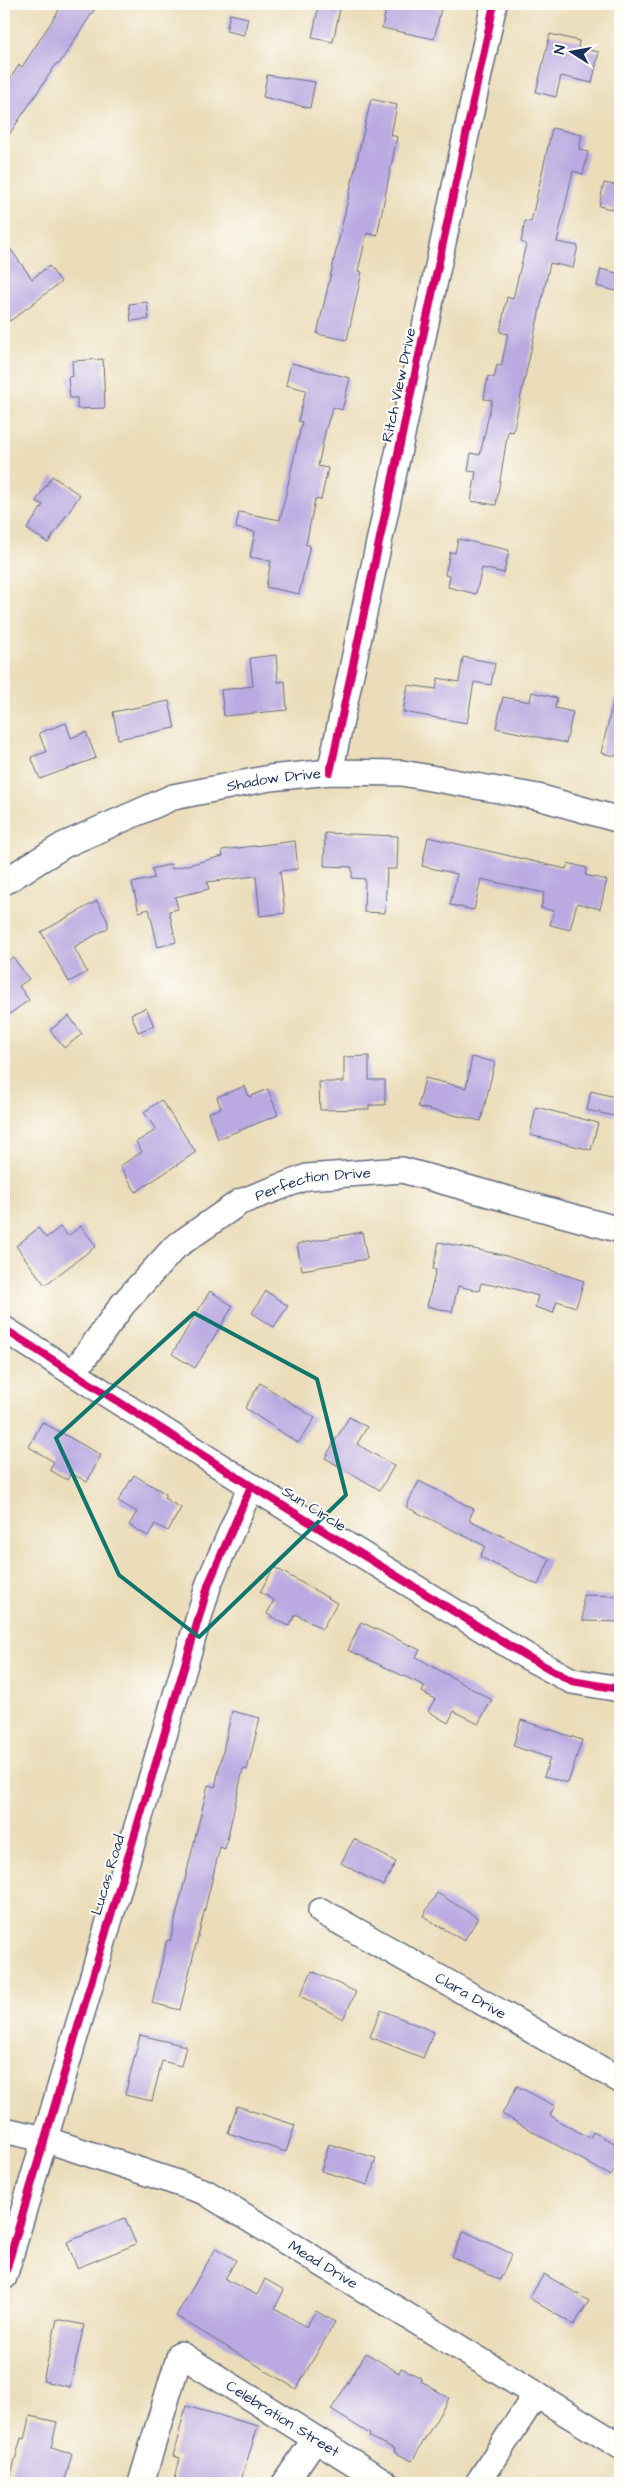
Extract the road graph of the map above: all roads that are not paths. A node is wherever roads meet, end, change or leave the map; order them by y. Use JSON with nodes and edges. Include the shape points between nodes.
{"nodes":[{"id":1,"x":494,"y":4,"type":"edge"},
{"id":2,"x":330,"y":772,"type":"junction"},
{"id":3,"x":620,"y":820,"type":"edge"},
{"id":4,"x":4,"y":882,"type":"edge"},
{"id":5,"x":620,"y":1230,"type":"edge"},
{"id":6,"x":4,"y":1329,"type":"edge"},
{"id":7,"x":74,"y":1372,"type":"junction"},
{"id":8,"x":251,"y":1486,"type":"junction"},
{"id":9,"x":620,"y":1689,"type":"edge"},
{"id":10,"x":321,"y":1911,"type":"dead end"},
{"id":11,"x":620,"y":2080,"type":"edge"},
{"id":12,"x":4,"y":2130,"type":"edge"},
{"id":13,"x":44,"y":2139,"type":"junction"},
{"id":14,"x":4,"y":2277,"type":"edge"},
{"id":15,"x":536,"y":2394,"type":"junction"},
{"id":16,"x":315,"y":2439,"type":"junction"},
{"id":17,"x":620,"y":2446,"type":"edge"},
{"id":18,"x":141,"y":2483,"type":"edge"},
{"id":19,"x":285,"y":2483,"type":"edge"},
{"id":20,"x":386,"y":2483,"type":"edge"},
{"id":21,"x":478,"y":2483,"type":"edge"}],
"edges":[{"from":1,"to":2,"type":"street","name":"Ritch View Drive"},
{"from":2,"to":3,"type":"street","name":"Shadow Drive","via":[[402,773],[538,797]]},
{"from":2,"to":4,"type":"street","name":"Shadow Drive","via":[[270,778],[173,797],[64,845]]},
{"from":5,"to":7,"type":"street","name":"Perfection Drive","via":[[402,1170],[306,1177],[240,1202],[175,1247],[123,1304]]},
{"from":6,"to":7,"type":"street","name":"Sun Circle"},
{"from":7,"to":8,"type":"street","name":"Sun Circle"},
{"from":8,"to":9,"type":"street","name":"Sun Circle","via":[[526,1656],[572,1681]]},
{"from":8,"to":13,"type":"street","name":"Lucas Road","via":[[210,1583]]},
{"from":10,"to":11,"type":"street","name":"Clara Drive"},
{"from":12,"to":13,"type":"street","name":"Mead Drive"},
{"from":13,"to":14,"type":"street","name":"Lucas Road"},
{"from":13,"to":15,"type":"street","name":"Mead Drive","via":[[205,2192]]},
{"from":15,"to":17,"type":"street","name":"Mead Drive"},
{"from":15,"to":21,"type":"street"},
{"from":16,"to":18,"type":"street","name":"Celebration Street","via":[[180,2354]]},
{"from":16,"to":19,"type":"street"},
{"from":16,"to":20,"type":"street","name":"Celebration Street"}]}
